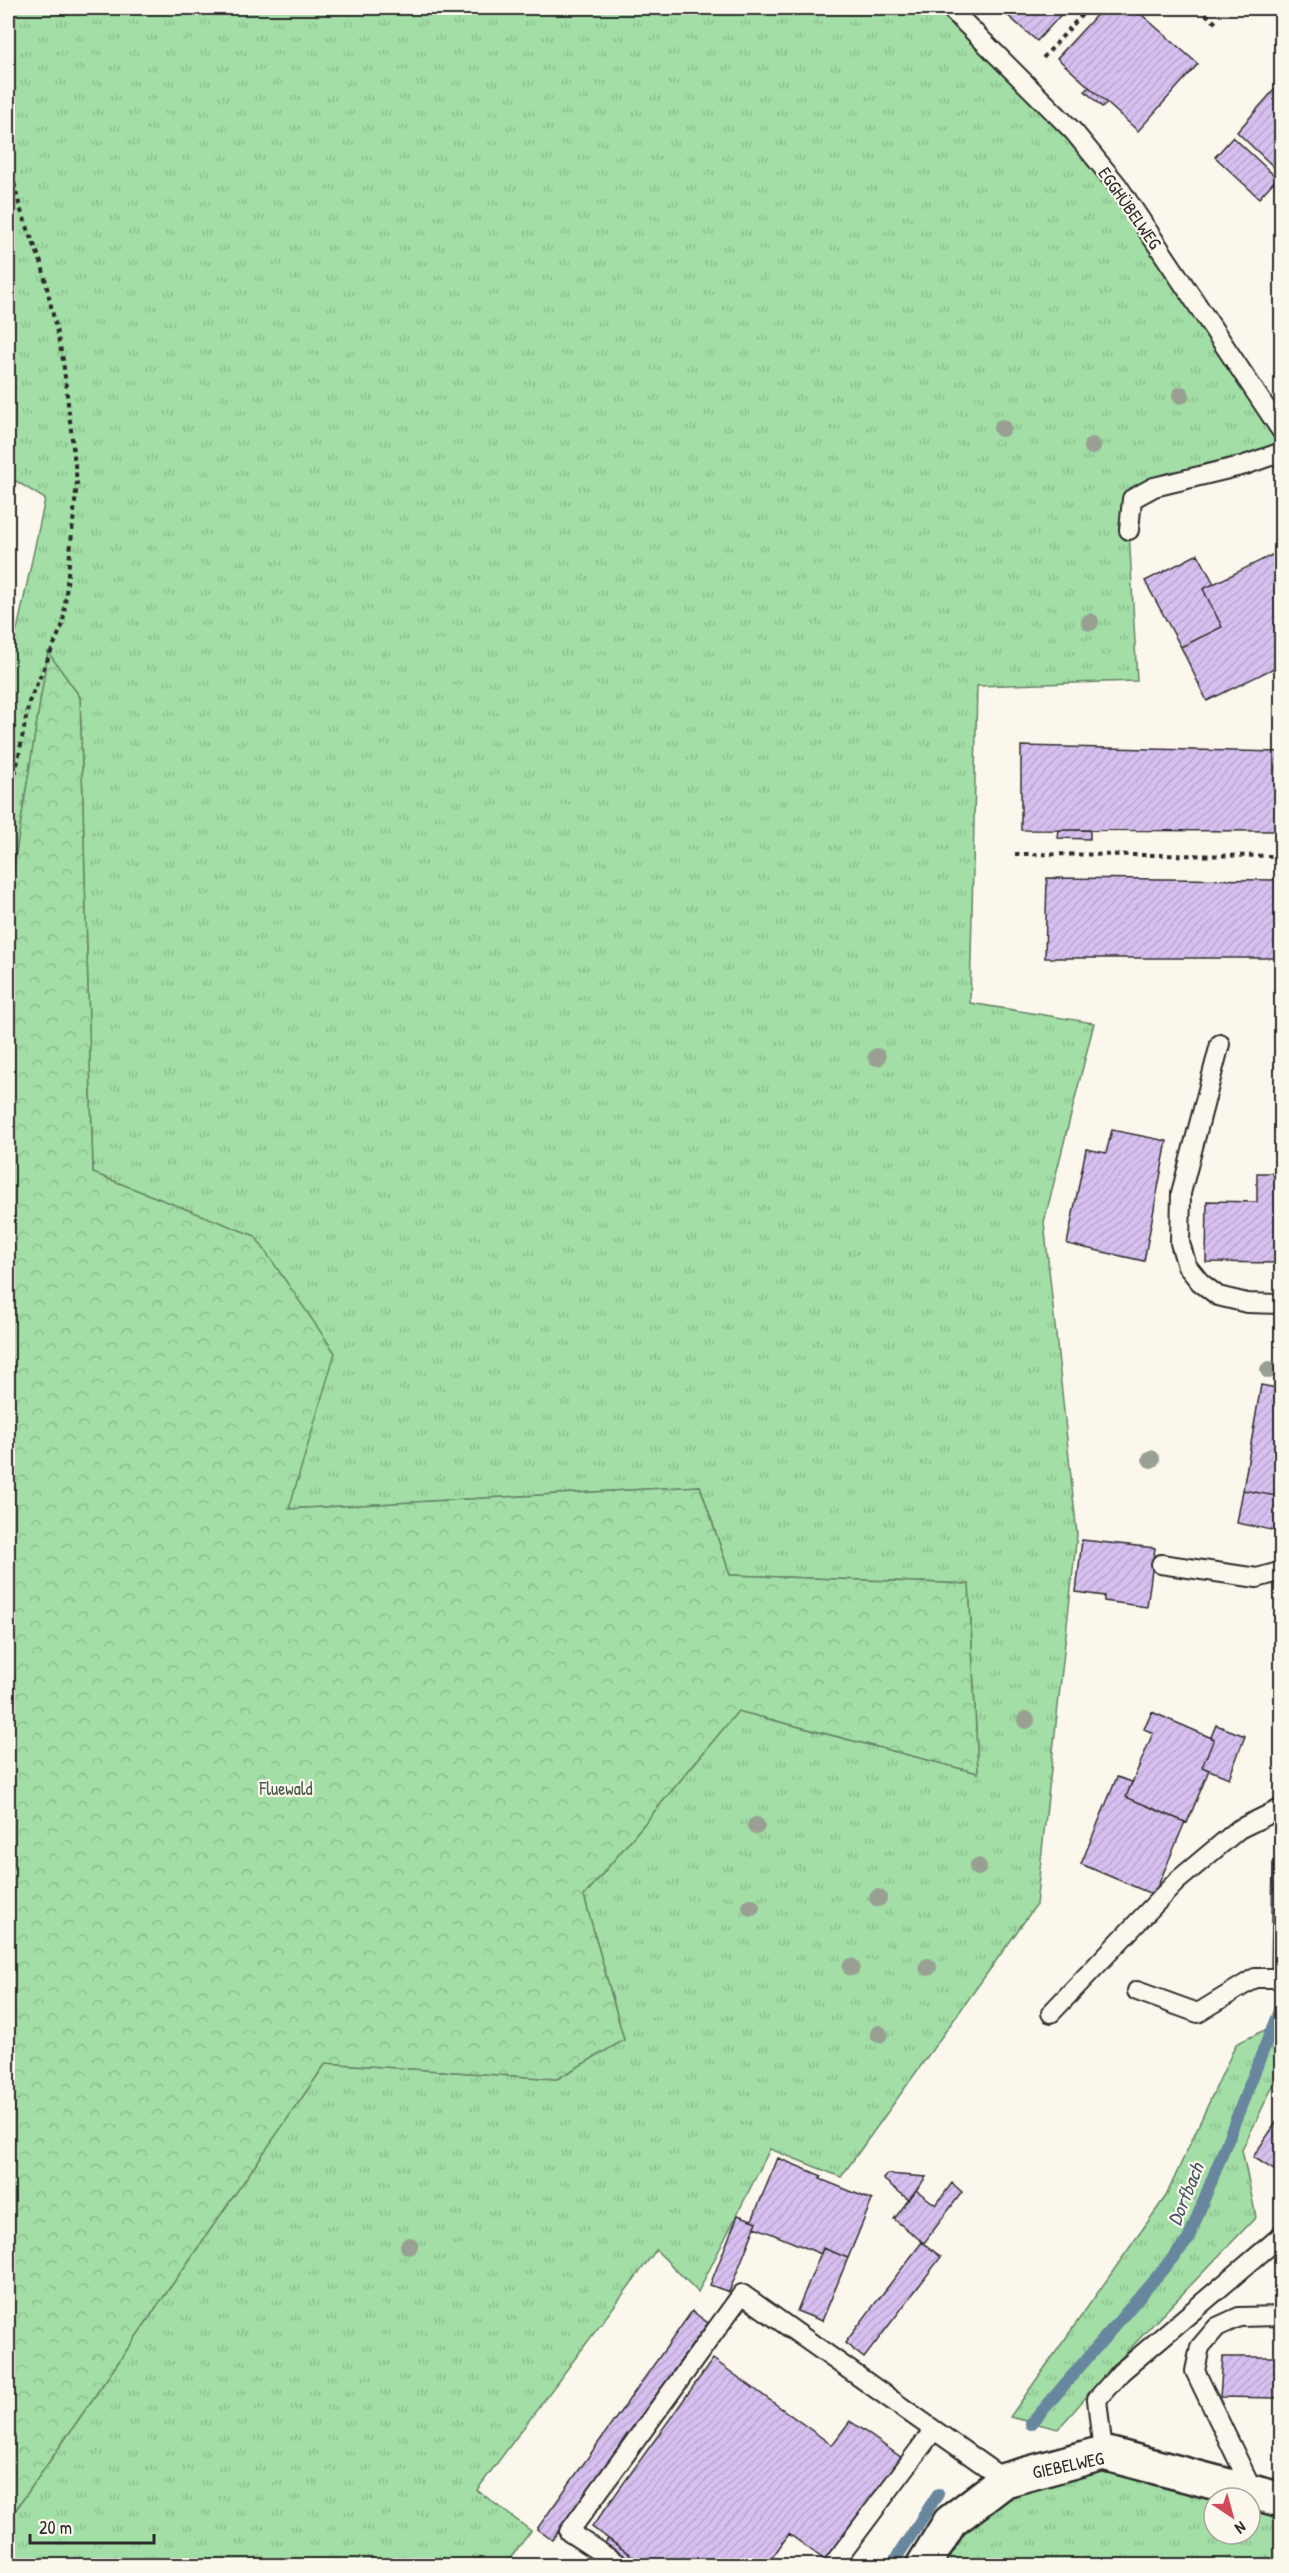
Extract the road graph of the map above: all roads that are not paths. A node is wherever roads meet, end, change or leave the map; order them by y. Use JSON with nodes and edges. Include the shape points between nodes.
{"nodes":[{"id":1,"x":950,"y":8,"type":"edge"},
{"id":2,"x":1281,"y":432,"type":"edge"},
{"id":3,"x":1281,"y":452,"type":"edge"},
{"id":4,"x":1129,"y":530,"type":"dead end"},
{"id":5,"x":1220,"y":1044,"type":"dead end"},
{"id":6,"x":1281,"y":1304,"type":"edge"},
{"id":7,"x":1161,"y":1564,"type":"dead end"},
{"id":8,"x":1281,"y":1571,"type":"edge"},
{"id":9,"x":1281,"y":1808,"type":"edge"},
{"id":10,"x":1281,"y":1978,"type":"edge"},
{"id":11,"x":1137,"y":1991,"type":"dead end"},
{"id":12,"x":1051,"y":2013,"type":"dead end"},
{"id":13,"x":1281,"y":2235,"type":"edge"},
{"id":14,"x":1281,"y":2316,"type":"edge"},
{"id":15,"x":933,"y":2431,"type":"dead end"},
{"id":16,"x":1103,"y":2453,"type":"junction"},
{"id":17,"x":1005,"y":2480,"type":"junction"},
{"id":18,"x":1268,"y":2497,"type":"edge"},
{"id":19,"x":621,"y":2565,"type":"edge"},
{"id":20,"x":832,"y":2565,"type":"edge"},
{"id":21,"x":923,"y":2565,"type":"edge"}],
"edges":[{"from":1,"to":2,"type":"lane","name":"EGGHÜBELWEG","via":[[1074,132],[1118,186]]},
{"from":3,"to":4,"type":"lane","via":[[1245,465],[1154,486],[1132,499]]},
{"from":5,"to":6,"type":"lane","via":[[1181,1193],[1180,1243],[1187,1266],[1218,1296],[1247,1303]]},
{"from":7,"to":8,"type":"lane","via":[[1257,1578]]},
{"from":9,"to":12,"type":"lane","via":[[1239,1829],[1176,1881]]},
{"from":10,"to":11,"type":"lane","via":[[1255,1978],[1198,2013]]},
{"from":13,"to":16,"type":"lane","via":[[1121,2372],[1097,2399]]},
{"from":14,"to":18,"type":"lane","via":[[1239,2317],[1217,2327],[1200,2347],[1195,2371]]},
{"from":15,"to":20,"type":"lane"},
{"from":16,"to":17,"type":"street","name":"GIEBELWEG"},
{"from":16,"to":18,"type":"street","name":"GIEBELWEG"},
{"from":17,"to":19,"type":"lane","via":[[742,2294],[569,2532]]},
{"from":17,"to":21,"type":"street","name":"GIEBELWEG","via":[[950,2522]]}]}
